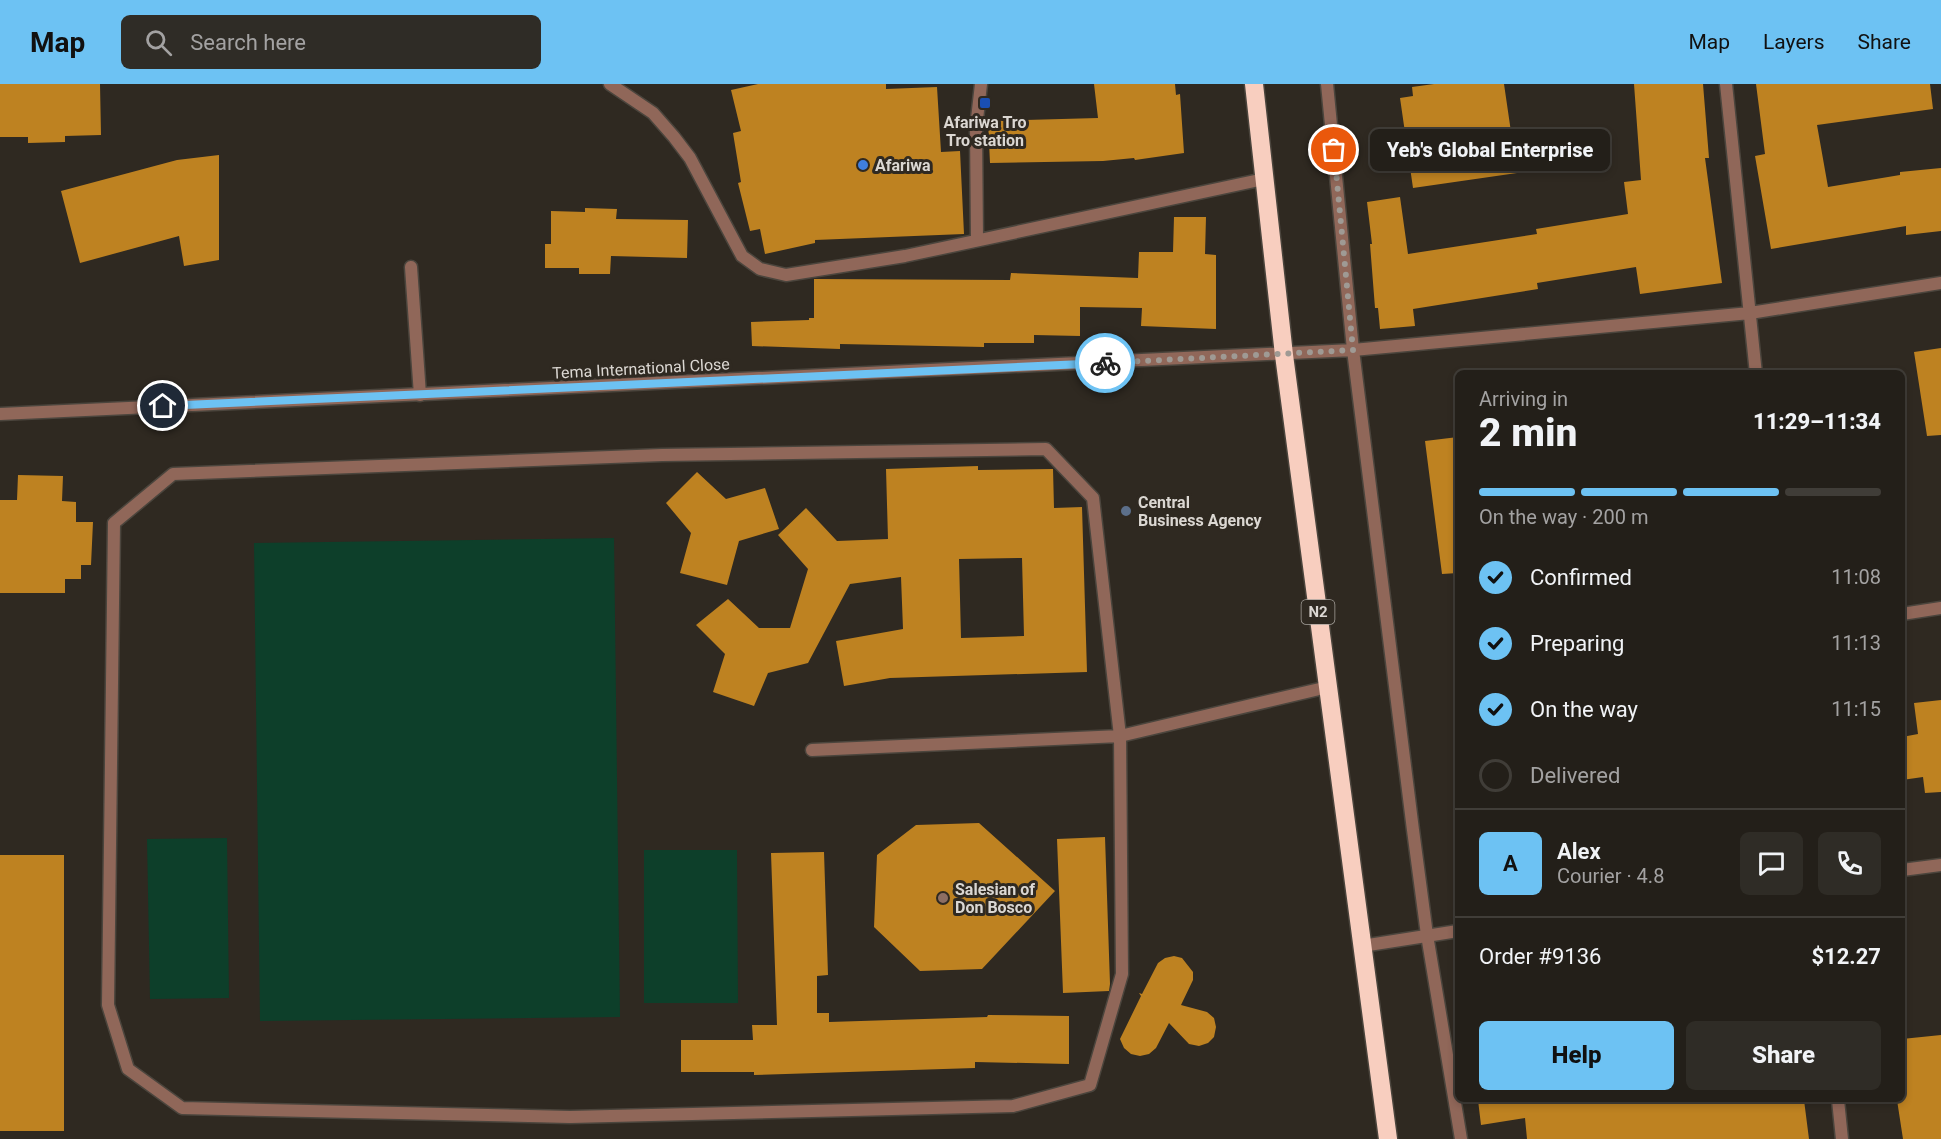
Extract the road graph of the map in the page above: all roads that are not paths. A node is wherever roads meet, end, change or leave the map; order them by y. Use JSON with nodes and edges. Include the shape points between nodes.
{"nodes":[{"id":1,"x":610,"y":84,"type":"edge"},
{"id":2,"x":981,"y":84,"type":"edge"},
{"id":3,"x":1254,"y":84,"type":"edge"},
{"id":4,"x":1327,"y":84,"type":"edge"},
{"id":5,"x":1726,"y":84,"type":"edge"},
{"id":6,"x":1264,"y":178,"type":"junction"},
{"id":7,"x":977,"y":240,"type":"junction"},
{"id":8,"x":411,"y":267,"type":"dead end"},
{"id":9,"x":1941,"y":283,"type":"edge"},
{"id":10,"x":1750,"y":313,"type":"junction"},
{"id":11,"x":1353,"y":350,"type":"junction"},
{"id":12,"x":1284,"y":355,"type":"junction"},
{"id":13,"x":1756,"y":370,"type":"edge"},
{"id":14,"x":420,"y":395,"type":"junction"},
{"id":15,"x":0,"y":414,"type":"edge"},
{"id":16,"x":1941,"y":608,"type":"edge"},
{"id":17,"x":1905,"y":614,"type":"edge"},
{"id":18,"x":1328,"y":687,"type":"junction"},
{"id":19,"x":1120,"y":736,"type":"junction"},
{"id":20,"x":812,"y":750,"type":"dead end"},
{"id":21,"x":1941,"y":865,"type":"edge"},
{"id":22,"x":1905,"y":870,"type":"edge"},
{"id":23,"x":1455,"y":931,"type":"edge"},
{"id":24,"x":1427,"y":935,"type":"junction"},
{"id":25,"x":1362,"y":946,"type":"junction"},
{"id":26,"x":1838,"y":1102,"type":"edge"},
{"id":27,"x":1388,"y":1139,"type":"edge"},
{"id":28,"x":1461,"y":1139,"type":"edge"},
{"id":29,"x":1842,"y":1139,"type":"edge"}],
"edges":[{"from":1,"to":7,"type":"street","via":[[653,113],[674,137],[690,158],[742,256],[760,269],[786,275]]},
{"from":2,"to":7,"type":"street","via":[[976,128]]},
{"from":3,"to":6,"type":"highway","number":"N2"},
{"from":4,"to":11,"type":"street"},
{"from":5,"to":10,"type":"street"},
{"from":6,"to":7,"type":"street"},
{"from":6,"to":12,"type":"highway","number":"N2"},
{"from":8,"to":14,"type":"street"},
{"from":9,"to":10,"type":"street","name":"Tema International Close"},
{"from":10,"to":11,"type":"street","name":"Tema International Close"},
{"from":10,"to":13,"type":"street"},
{"from":11,"to":12,"type":"street","name":"Tema International Close"},
{"from":11,"to":24,"type":"street"},
{"from":12,"to":14,"type":"street","name":"Tema International Close"},
{"from":12,"to":18,"type":"highway","number":"N2"},
{"from":14,"to":15,"type":"street","name":"Tema International Close"},
{"from":16,"to":17,"type":"street"},
{"from":18,"to":19,"type":"street"},
{"from":18,"to":25,"type":"highway","number":"N2"},
{"from":19,"to":19,"type":"street","via":[[1093,498],[1046,449],[662,455],[173,474],[114,523],[108,1005],[128,1069],[182,1107],[570,1117],[1013,1106],[1090,1085],[1122,974]]},
{"from":19,"to":20,"type":"street"},
{"from":21,"to":22,"type":"street"},
{"from":23,"to":24,"type":"street"},
{"from":24,"to":25,"type":"street"},
{"from":24,"to":28,"type":"street"},
{"from":25,"to":27,"type":"highway","number":"N2"},
{"from":26,"to":29,"type":"street"}]}
